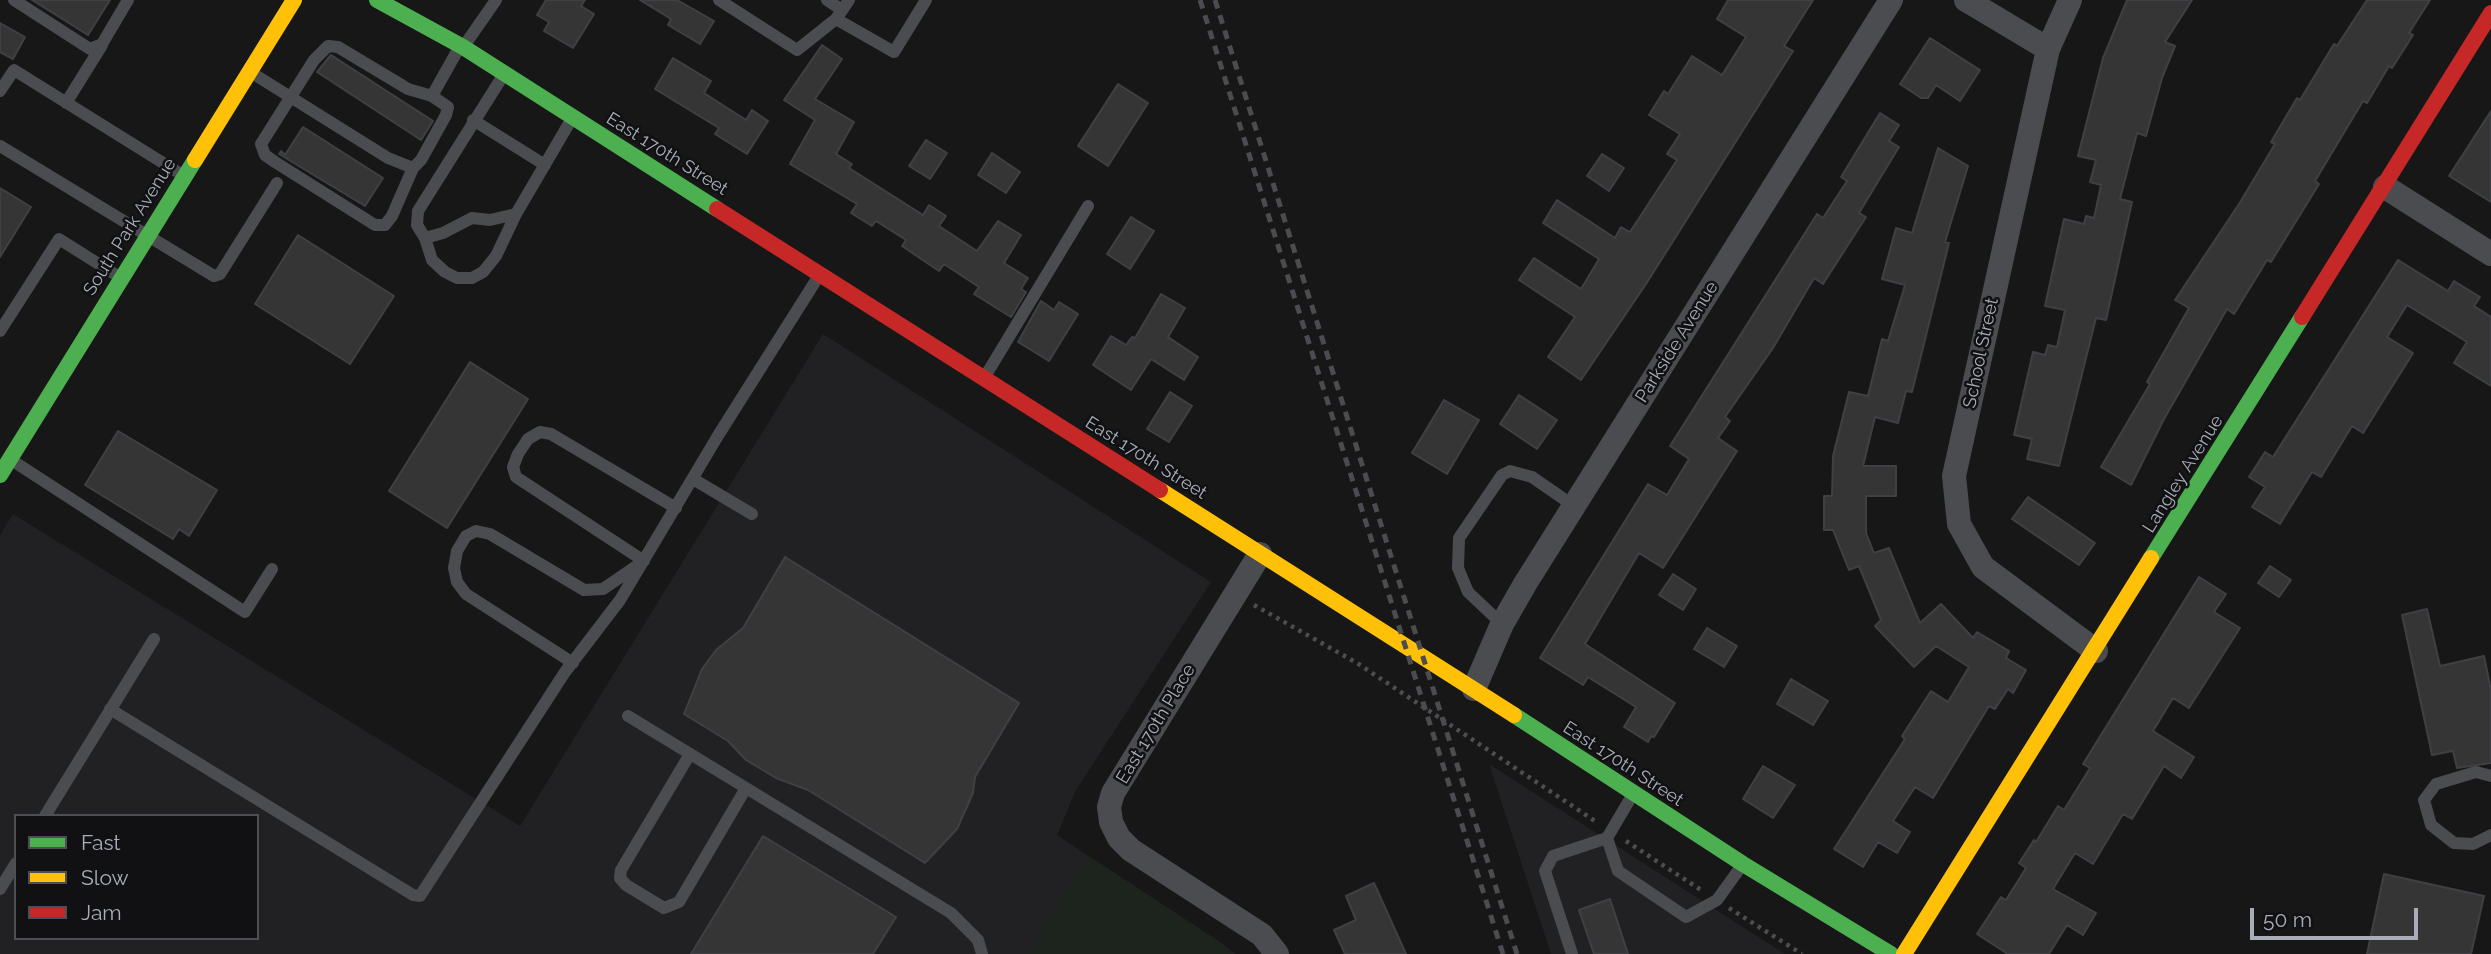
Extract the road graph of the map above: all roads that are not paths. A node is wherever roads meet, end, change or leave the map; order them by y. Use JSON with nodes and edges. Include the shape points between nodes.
{"nodes":[{"id":1,"x":14,"y":0,"type":"edge"},
{"id":2,"x":128,"y":0,"type":"edge"},
{"id":3,"x":294,"y":0,"type":"edge"},
{"id":4,"x":377,"y":0,"type":"edge"},
{"id":5,"x":496,"y":0,"type":"edge"},
{"id":6,"x":719,"y":0,"type":"edge"},
{"id":7,"x":827,"y":0,"type":"edge"},
{"id":8,"x":926,"y":0,"type":"edge"},
{"id":9,"x":1891,"y":0,"type":"edge"},
{"id":10,"x":1966,"y":0,"type":"edge"},
{"id":11,"x":2070,"y":0,"type":"edge"},
{"id":12,"x":843,"y":10,"type":"edge"},
{"id":13,"x":2491,"y":13,"type":"edge"},
{"id":14,"x":102,"y":44,"type":"junction"},
{"id":15,"x":461,"y":47,"type":"junction"},
{"id":16,"x":2048,"y":50,"type":"junction"},
{"id":17,"x":249,"y":71,"type":"junction"},
{"id":18,"x":505,"y":74,"type":"junction"},
{"id":19,"x":0,"y":91,"type":"edge"},
{"id":20,"x":432,"y":96,"type":"junction"},
{"id":21,"x":290,"y":98,"type":"junction"},
{"id":22,"x":66,"y":103,"type":"junction"},
{"id":23,"x":572,"y":117,"type":"junction"},
{"id":24,"x":473,"y":120,"type":"junction"},
{"id":25,"x":0,"y":146,"type":"edge"},
{"id":26,"x":545,"y":165,"type":"junction"},
{"id":27,"x":413,"y":168,"type":"junction"},
{"id":28,"x":184,"y":176,"type":"junction"},
{"id":29,"x":277,"y":183,"type":"dead end"},
{"id":30,"x":2385,"y":187,"type":"junction"},
{"id":31,"x":1088,"y":206,"type":"dead end"},
{"id":32,"x":516,"y":214,"type":"junction"},
{"id":33,"x":148,"y":236,"type":"junction"},
{"id":34,"x":425,"y":238,"type":"junction"},
{"id":35,"x":2491,"y":254,"type":"edge"},
{"id":36,"x":820,"y":274,"type":"junction"},
{"id":37,"x":121,"y":278,"type":"junction"},
{"id":38,"x":0,"y":330,"type":"edge"},
{"id":39,"x":984,"y":378,"type":"junction"},
{"id":40,"x":10,"y":459,"type":"junction"},
{"id":41,"x":0,"y":475,"type":"edge"},
{"id":42,"x":693,"y":479,"type":"junction"},
{"id":43,"x":1574,"y":506,"type":"junction"},
{"id":44,"x":676,"y":508,"type":"junction"},
{"id":45,"x":752,"y":514,"type":"dead end"},
{"id":46,"x":1260,"y":554,"type":"junction"},
{"id":47,"x":645,"y":561,"type":"junction"},
{"id":48,"x":272,"y":569,"type":"dead end"},
{"id":49,"x":1502,"y":624,"type":"junction"},
{"id":50,"x":154,"y":639,"type":"dead end"},
{"id":51,"x":2096,"y":651,"type":"junction"},
{"id":52,"x":573,"y":663,"type":"junction"},
{"id":53,"x":1474,"y":690,"type":"junction"},
{"id":54,"x":110,"y":709,"type":"junction"},
{"id":55,"x":628,"y":716,"type":"dead end"},
{"id":56,"x":690,"y":754,"type":"junction"},
{"id":57,"x":2491,"y":776,"type":"edge"},
{"id":58,"x":746,"y":788,"type":"junction"},
{"id":59,"x":1633,"y":794,"type":"junction"},
{"id":60,"x":46,"y":814,"type":"edge"},
{"id":61,"x":1608,"y":834,"type":"junction"},
{"id":62,"x":2491,"y":835,"type":"edge"},
{"id":63,"x":1743,"y":864,"type":"junction"},
{"id":64,"x":14,"y":866,"type":"edge"},
{"id":65,"x":0,"y":889,"type":"edge"},
{"id":66,"x":1870,"y":948,"type":"edge"},
{"id":67,"x":982,"y":954,"type":"edge"},
{"id":68,"x":1278,"y":954,"type":"edge"},
{"id":69,"x":1572,"y":954,"type":"edge"},
{"id":70,"x":1891,"y":954,"type":"edge"},
{"id":71,"x":1904,"y":954,"type":"edge"}],
"edges":[{"from":1,"to":14,"type":"lane","via":[[89,48]]},
{"from":2,"to":14,"type":"lane"},
{"from":3,"to":17,"type":"street","name":"South Park Avenue"},
{"from":4,"to":15,"type":"street","name":"East 170th Street"},
{"from":5,"to":15,"type":"lane"},
{"from":6,"to":12,"type":"lane","via":[[797,50]]},
{"from":7,"to":12,"type":"lane"},
{"from":8,"to":12,"type":"lane","via":[[894,52]]},
{"from":9,"to":43,"type":"street","name":"Parkside Avenue"},
{"from":10,"to":16,"type":"street"},
{"from":11,"to":16,"type":"street","name":"School Street"},
{"from":13,"to":30,"type":"street","name":"Langley Avenue"},
{"from":14,"to":22,"type":"lane"},
{"from":15,"to":18,"type":"street","name":"East 170th Street"},
{"from":15,"to":20,"type":"lane"},
{"from":16,"to":51,"type":"street","name":"School Street","via":[[1954,476],[1959,524],[1983,567]]},
{"from":17,"to":21,"type":"lane"},
{"from":17,"to":28,"type":"street","name":"South Park Avenue"},
{"from":18,"to":23,"type":"street","name":"East 170th Street"},
{"from":18,"to":24,"type":"lane"},
{"from":19,"to":22,"type":"lane","via":[[14,70]]},
{"from":20,"to":21,"type":"lane","via":[[408,89],[338,47],[328,46]]},
{"from":20,"to":27,"type":"lane","via":[[448,107],[446,115]]},
{"from":21,"to":27,"type":"lane","via":[[388,158]]},
{"from":21,"to":27,"type":"lane","via":[[261,144],[265,155],[375,225],[385,225],[392,216]]},
{"from":22,"to":28,"type":"lane"},
{"from":23,"to":26,"type":"lane"},
{"from":23,"to":36,"type":"street","name":"East 170th Street"},
{"from":24,"to":26,"type":"lane"},
{"from":24,"to":34,"type":"lane","via":[[418,211],[417,225]]},
{"from":25,"to":33,"type":"lane"},
{"from":26,"to":32,"type":"lane"},
{"from":28,"to":33,"type":"street","name":"South Park Avenue"},
{"from":29,"to":33,"type":"lane","via":[[220,274],[206,273]]},
{"from":30,"to":35,"type":"street"},
{"from":30,"to":51,"type":"street","name":"Langley Avenue"},
{"from":31,"to":39,"type":"lane"},
{"from":32,"to":34,"type":"lane","via":[[490,220],[472,218]]},
{"from":32,"to":34,"type":"lane","via":[[496,256],[472,278],[445,272],[432,260]]},
{"from":33,"to":37,"type":"street","name":"South Park Avenue"},
{"from":36,"to":39,"type":"street","name":"East 170th Street"},
{"from":36,"to":42,"type":"lane"},
{"from":37,"to":38,"type":"lane","via":[[59,239]]},
{"from":37,"to":40,"type":"street","name":"South Park Avenue"},
{"from":39,"to":46,"type":"street","name":"East 170th Street"},
{"from":40,"to":41,"type":"street","name":"South Park Avenue"},
{"from":40,"to":48,"type":"lane","via":[[245,612]]},
{"from":42,"to":44,"type":"lane"},
{"from":42,"to":45,"type":"lane"},
{"from":43,"to":49,"type":"street","name":"Parkside Avenue"},
{"from":43,"to":49,"type":"lane","via":[[1532,477],[1510,471],[1502,475],[1459,538],[1458,568],[1468,592]]},
{"from":44,"to":47,"type":"lane"},
{"from":44,"to":47,"type":"lane","via":[[551,434],[540,432],[528,439],[513,467],[516,477]]},
{"from":46,"to":53,"type":"street","name":"East 170th Street"},
{"from":46,"to":68,"type":"street","name":"East 170th Place","via":[[1113,793],[1109,807],[1119,838],[1131,850],[1262,935]]},
{"from":47,"to":52,"type":"lane"},
{"from":47,"to":52,"type":"lane","via":[[603,589],[584,590],[490,534],[476,531],[466,536],[454,568],[466,594]]},
{"from":49,"to":53,"type":"street","name":"Parkside Avenue"},
{"from":50,"to":54,"type":"lane"},
{"from":51,"to":71,"type":"street","name":"Langley Avenue"},
{"from":52,"to":54,"type":"lane","via":[[420,896]]},
{"from":53,"to":59,"type":"street","name":"East 170th Street"},
{"from":54,"to":60,"type":"lane"},
{"from":55,"to":56,"type":"lane"},
{"from":56,"to":58,"type":"lane"},
{"from":56,"to":58,"type":"lane","via":[[621,870],[626,885],[664,908],[679,902]]},
{"from":57,"to":62,"type":"lane","via":[[2476,772],[2436,784],[2424,800],[2431,825],[2454,843],[2473,844]]},
{"from":58,"to":67,"type":"lane","via":[[951,913],[978,940]]},
{"from":59,"to":61,"type":"lane"},
{"from":59,"to":63,"type":"street","name":"East 170th Street"},
{"from":61,"to":63,"type":"lane","via":[[1618,871],[1686,917],[1717,900]]},
{"from":61,"to":69,"type":"lane","via":[[1553,856],[1545,871]]},
{"from":63,"to":66,"type":"street","name":"East 170th Street"},
{"from":64,"to":65,"type":"lane"},
{"from":66,"to":70,"type":"street","name":"East 170th Street"}]}
